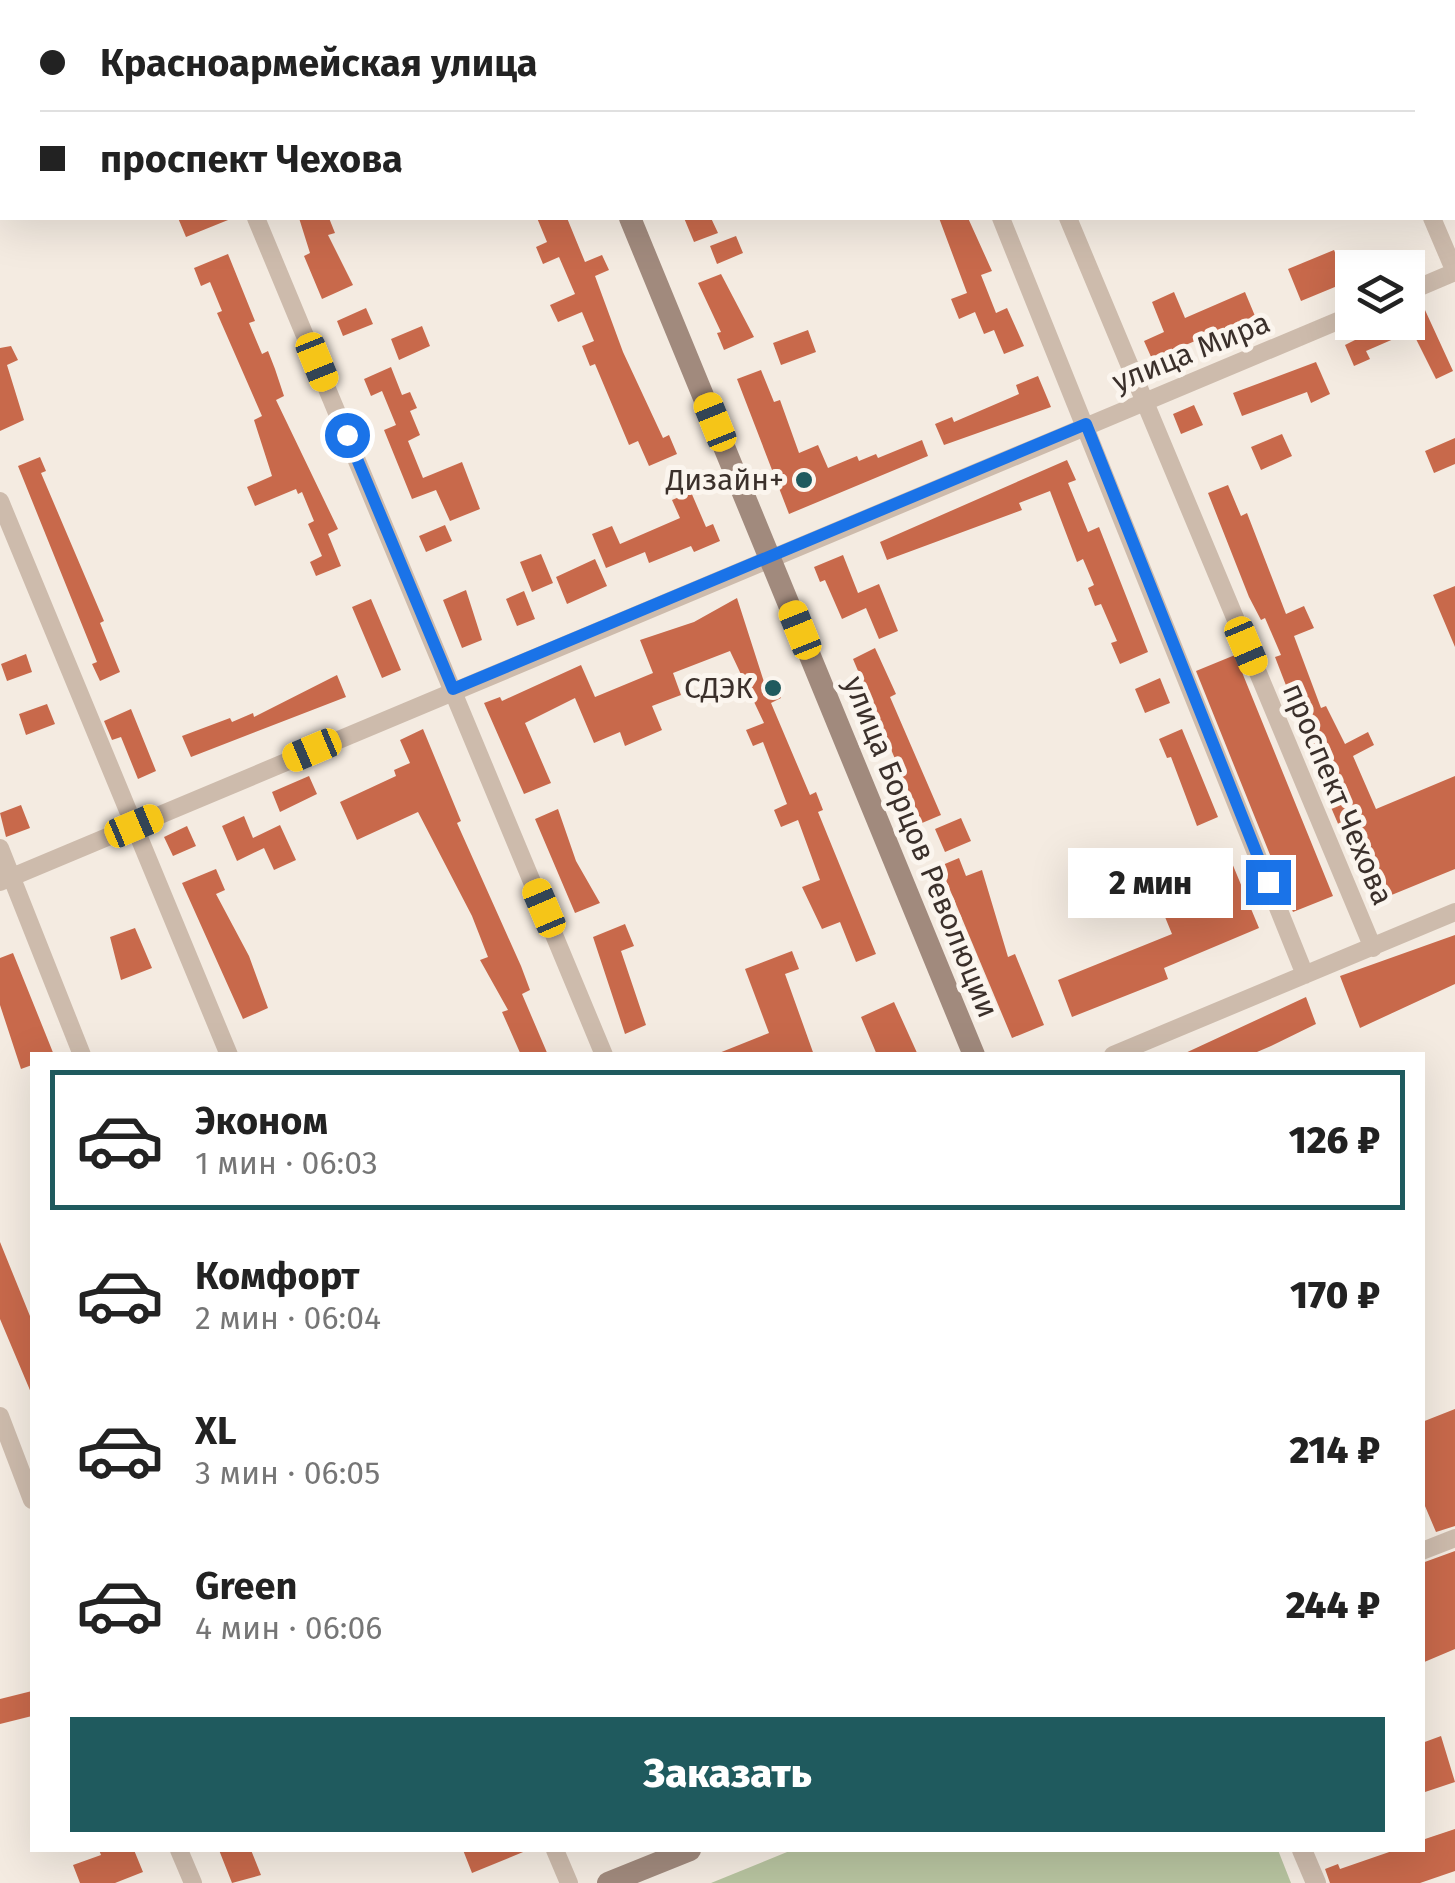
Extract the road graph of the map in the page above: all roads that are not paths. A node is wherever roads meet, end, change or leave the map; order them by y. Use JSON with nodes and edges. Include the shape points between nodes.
{"nodes":[{"id":1,"x":257,"y":220,"type":"edge"},
{"id":2,"x":631,"y":220,"type":"edge"},
{"id":3,"x":1002,"y":220,"type":"edge"},
{"id":4,"x":1069,"y":220,"type":"edge"},
{"id":5,"x":1433,"y":220,"type":"edge"},
{"id":6,"x":1455,"y":272,"type":"edge"},
{"id":7,"x":1425,"y":285,"type":"edge"},
{"id":8,"x":1335,"y":322,"type":"edge"},
{"id":9,"x":1144,"y":402,"type":"junction"},
{"id":10,"x":1086,"y":424,"type":"junction"},
{"id":11,"x":0,"y":500,"type":"edge"},
{"id":12,"x":771,"y":559,"type":"junction"},
{"id":13,"x":453,"y":689,"type":"junction"},
{"id":14,"x":134,"y":826,"type":"junction"},
{"id":15,"x":0,"y":848,"type":"edge"},
{"id":16,"x":6,"y":880,"type":"edge"},
{"id":17,"x":1455,"y":912,"type":"edge"},
{"id":18,"x":1374,"y":948,"type":"junction"},
{"id":19,"x":1306,"y":974,"type":"junction"},
{"id":20,"x":81,"y":1052,"type":"edge"},
{"id":21,"x":228,"y":1052,"type":"edge"},
{"id":22,"x":603,"y":1052,"type":"edge"},
{"id":23,"x":973,"y":1052,"type":"edge"},
{"id":24,"x":1119,"y":1052,"type":"edge"},
{"id":25,"x":0,"y":1416,"type":"edge"},
{"id":26,"x":30,"y":1492,"type":"edge"},
{"id":27,"x":1455,"y":1538,"type":"edge"},
{"id":28,"x":1425,"y":1550,"type":"edge"},
{"id":29,"x":180,"y":1852,"type":"edge"},
{"id":30,"x":557,"y":1852,"type":"edge"},
{"id":31,"x":685,"y":1852,"type":"edge"},
{"id":32,"x":1303,"y":1852,"type":"edge"},
{"id":33,"x":193,"y":1883,"type":"edge"},
{"id":34,"x":569,"y":1883,"type":"edge"},
{"id":35,"x":608,"y":1883,"type":"edge"},
{"id":36,"x":1316,"y":1883,"type":"edge"}],
"edges":[{"from":1,"to":13,"type":"street"},
{"from":2,"to":12,"type":"main road","name":"улица Борцов Революции"},
{"from":3,"to":10,"type":"street"},
{"from":4,"to":9,"type":"street","name":"проспект Чехова"},
{"from":5,"to":6,"type":"street"},
{"from":6,"to":7,"type":"street"},
{"from":8,"to":9,"type":"street","name":"улица Мира"},
{"from":9,"to":10,"type":"street","name":"улица Мира"},
{"from":9,"to":18,"type":"street","name":"проспект Чехова"},
{"from":10,"to":12,"type":"street","name":"улица Мира"},
{"from":10,"to":19,"type":"street"},
{"from":11,"to":14,"type":"street"},
{"from":12,"to":13,"type":"street","name":"улица Мира"},
{"from":12,"to":23,"type":"main road","name":"улица Борцов Революции"},
{"from":13,"to":14,"type":"street","name":"улица Мира"},
{"from":13,"to":22,"type":"street"},
{"from":14,"to":16,"type":"street","name":"улица Мира"},
{"from":14,"to":21,"type":"street"},
{"from":15,"to":16,"type":"street"},
{"from":16,"to":20,"type":"street"},
{"from":17,"to":18,"type":"street"},
{"from":18,"to":19,"type":"street"},
{"from":19,"to":24,"type":"street"},
{"from":25,"to":26,"type":"street"},
{"from":27,"to":28,"type":"street"},
{"from":29,"to":33,"type":"street"},
{"from":30,"to":34,"type":"street"},
{"from":31,"to":35,"type":"main road"},
{"from":32,"to":36,"type":"street"}]}
